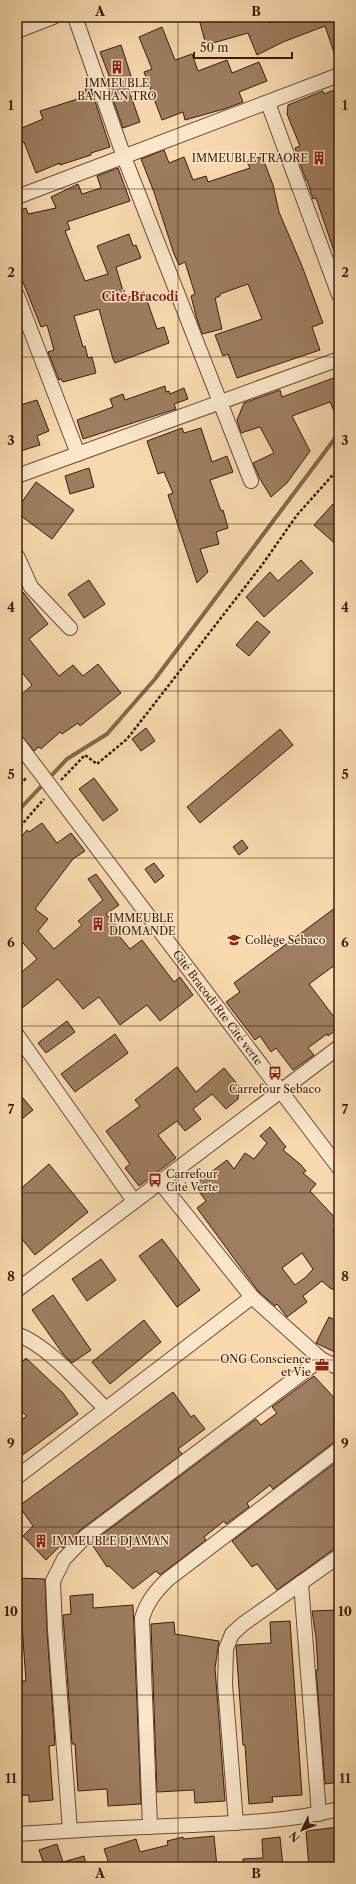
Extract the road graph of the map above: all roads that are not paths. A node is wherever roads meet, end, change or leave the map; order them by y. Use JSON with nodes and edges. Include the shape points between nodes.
{"nodes":[{"id":1,"x":53,"y":17,"type":"edge"},
{"id":2,"x":76,"y":17,"type":"edge"},
{"id":3,"x":17,"y":31,"type":"edge"},
{"id":4,"x":339,"y":74,"type":"edge"},
{"id":5,"x":268,"y":103,"type":"junction"},
{"id":6,"x":124,"y":157,"type":"junction"},
{"id":7,"x":17,"y":197,"type":"edge"},
{"id":8,"x":17,"y":295,"type":"edge"},
{"id":9,"x":339,"y":295,"type":"edge"},
{"id":10,"x":339,"y":359,"type":"edge"},
{"id":11,"x":220,"y":404,"type":"junction"},
{"id":12,"x":78,"y":454,"type":"junction"},
{"id":13,"x":17,"y":476,"type":"edge"},
{"id":14,"x":251,"y":481,"type":"dead end"},
{"id":15,"x":17,"y":556,"type":"edge"},
{"id":16,"x":70,"y":628,"type":"dead end"},
{"id":17,"x":17,"y":742,"type":"edge"},
{"id":18,"x":17,"y":1035,"type":"edge"},
{"id":19,"x":339,"y":1047,"type":"edge"},
{"id":20,"x":280,"y":1091,"type":"junction"},
{"id":21,"x":339,"y":1168,"type":"edge"},
{"id":22,"x":160,"y":1181,"type":"junction"},
{"id":23,"x":134,"y":1201,"type":"junction"},
{"id":24,"x":17,"y":1290,"type":"edge"},
{"id":25,"x":252,"y":1297,"type":"junction"},
{"id":26,"x":17,"y":1334,"type":"edge"},
{"id":27,"x":320,"y":1359,"type":"junction"},
{"id":28,"x":339,"y":1368,"type":"edge"},
{"id":29,"x":106,"y":1409,"type":"junction"},
{"id":30,"x":339,"y":1449,"type":"edge"},
{"id":31,"x":17,"y":1477,"type":"edge"},
{"id":32,"x":339,"y":1556,"type":"edge"},
{"id":33,"x":302,"y":1583,"type":"junction"},
{"id":34,"x":339,"y":1809,"type":"edge"},
{"id":35,"x":319,"y":1814,"type":"junction"},
{"id":36,"x":236,"y":1823,"type":"junction"},
{"id":37,"x":150,"y":1827,"type":"junction"},
{"id":38,"x":70,"y":1830,"type":"junction"},
{"id":39,"x":17,"y":1834,"type":"edge"}],
"edges":[{"from":1,"to":3,"type":"street"},
{"from":2,"to":6,"type":"street"},
{"from":4,"to":5,"type":"street"},
{"from":5,"to":6,"type":"street"},
{"from":5,"to":9,"type":"street"},
{"from":6,"to":7,"type":"street"},
{"from":6,"to":11,"type":"street"},
{"from":8,"to":12,"type":"street"},
{"from":10,"to":11,"type":"street"},
{"from":11,"to":12,"type":"street"},
{"from":11,"to":14,"type":"street"},
{"from":12,"to":13,"type":"street"},
{"from":15,"to":16,"type":"street","via":[[31,586]]},
{"from":17,"to":20,"type":"street","name":"Cité Bracodi Rte Cité verte"},
{"from":18,"to":23,"type":"street"},
{"from":19,"to":20,"type":"street"},
{"from":20,"to":21,"type":"street","name":"Cité Bracodi Rte Cité verte"},
{"from":20,"to":22,"type":"street"},
{"from":22,"to":23,"type":"street"},
{"from":22,"to":25,"type":"street"},
{"from":23,"to":24,"type":"street"},
{"from":25,"to":27,"type":"street"},
{"from":25,"to":29,"type":"street"},
{"from":26,"to":29,"type":"street","via":[[52,1356]]},
{"from":27,"to":28,"type":"street"},
{"from":27,"to":38,"type":"street","via":[[85,1537],[64,1559],[53,1581]]},
{"from":29,"to":31,"type":"street"},
{"from":30,"to":37,"type":"street","via":[[167,1580],[153,1594],[145,1607],[142,1618]]},
{"from":32,"to":33,"type":"street"},
{"from":33,"to":35,"type":"street"},
{"from":33,"to":36,"type":"street","via":[[243,1624],[232,1634],[226,1649],[225,1684]]},
{"from":34,"to":35,"type":"street"},
{"from":35,"to":36,"type":"street"},
{"from":36,"to":37,"type":"street"},
{"from":37,"to":38,"type":"street"},
{"from":38,"to":39,"type":"street"}]}
